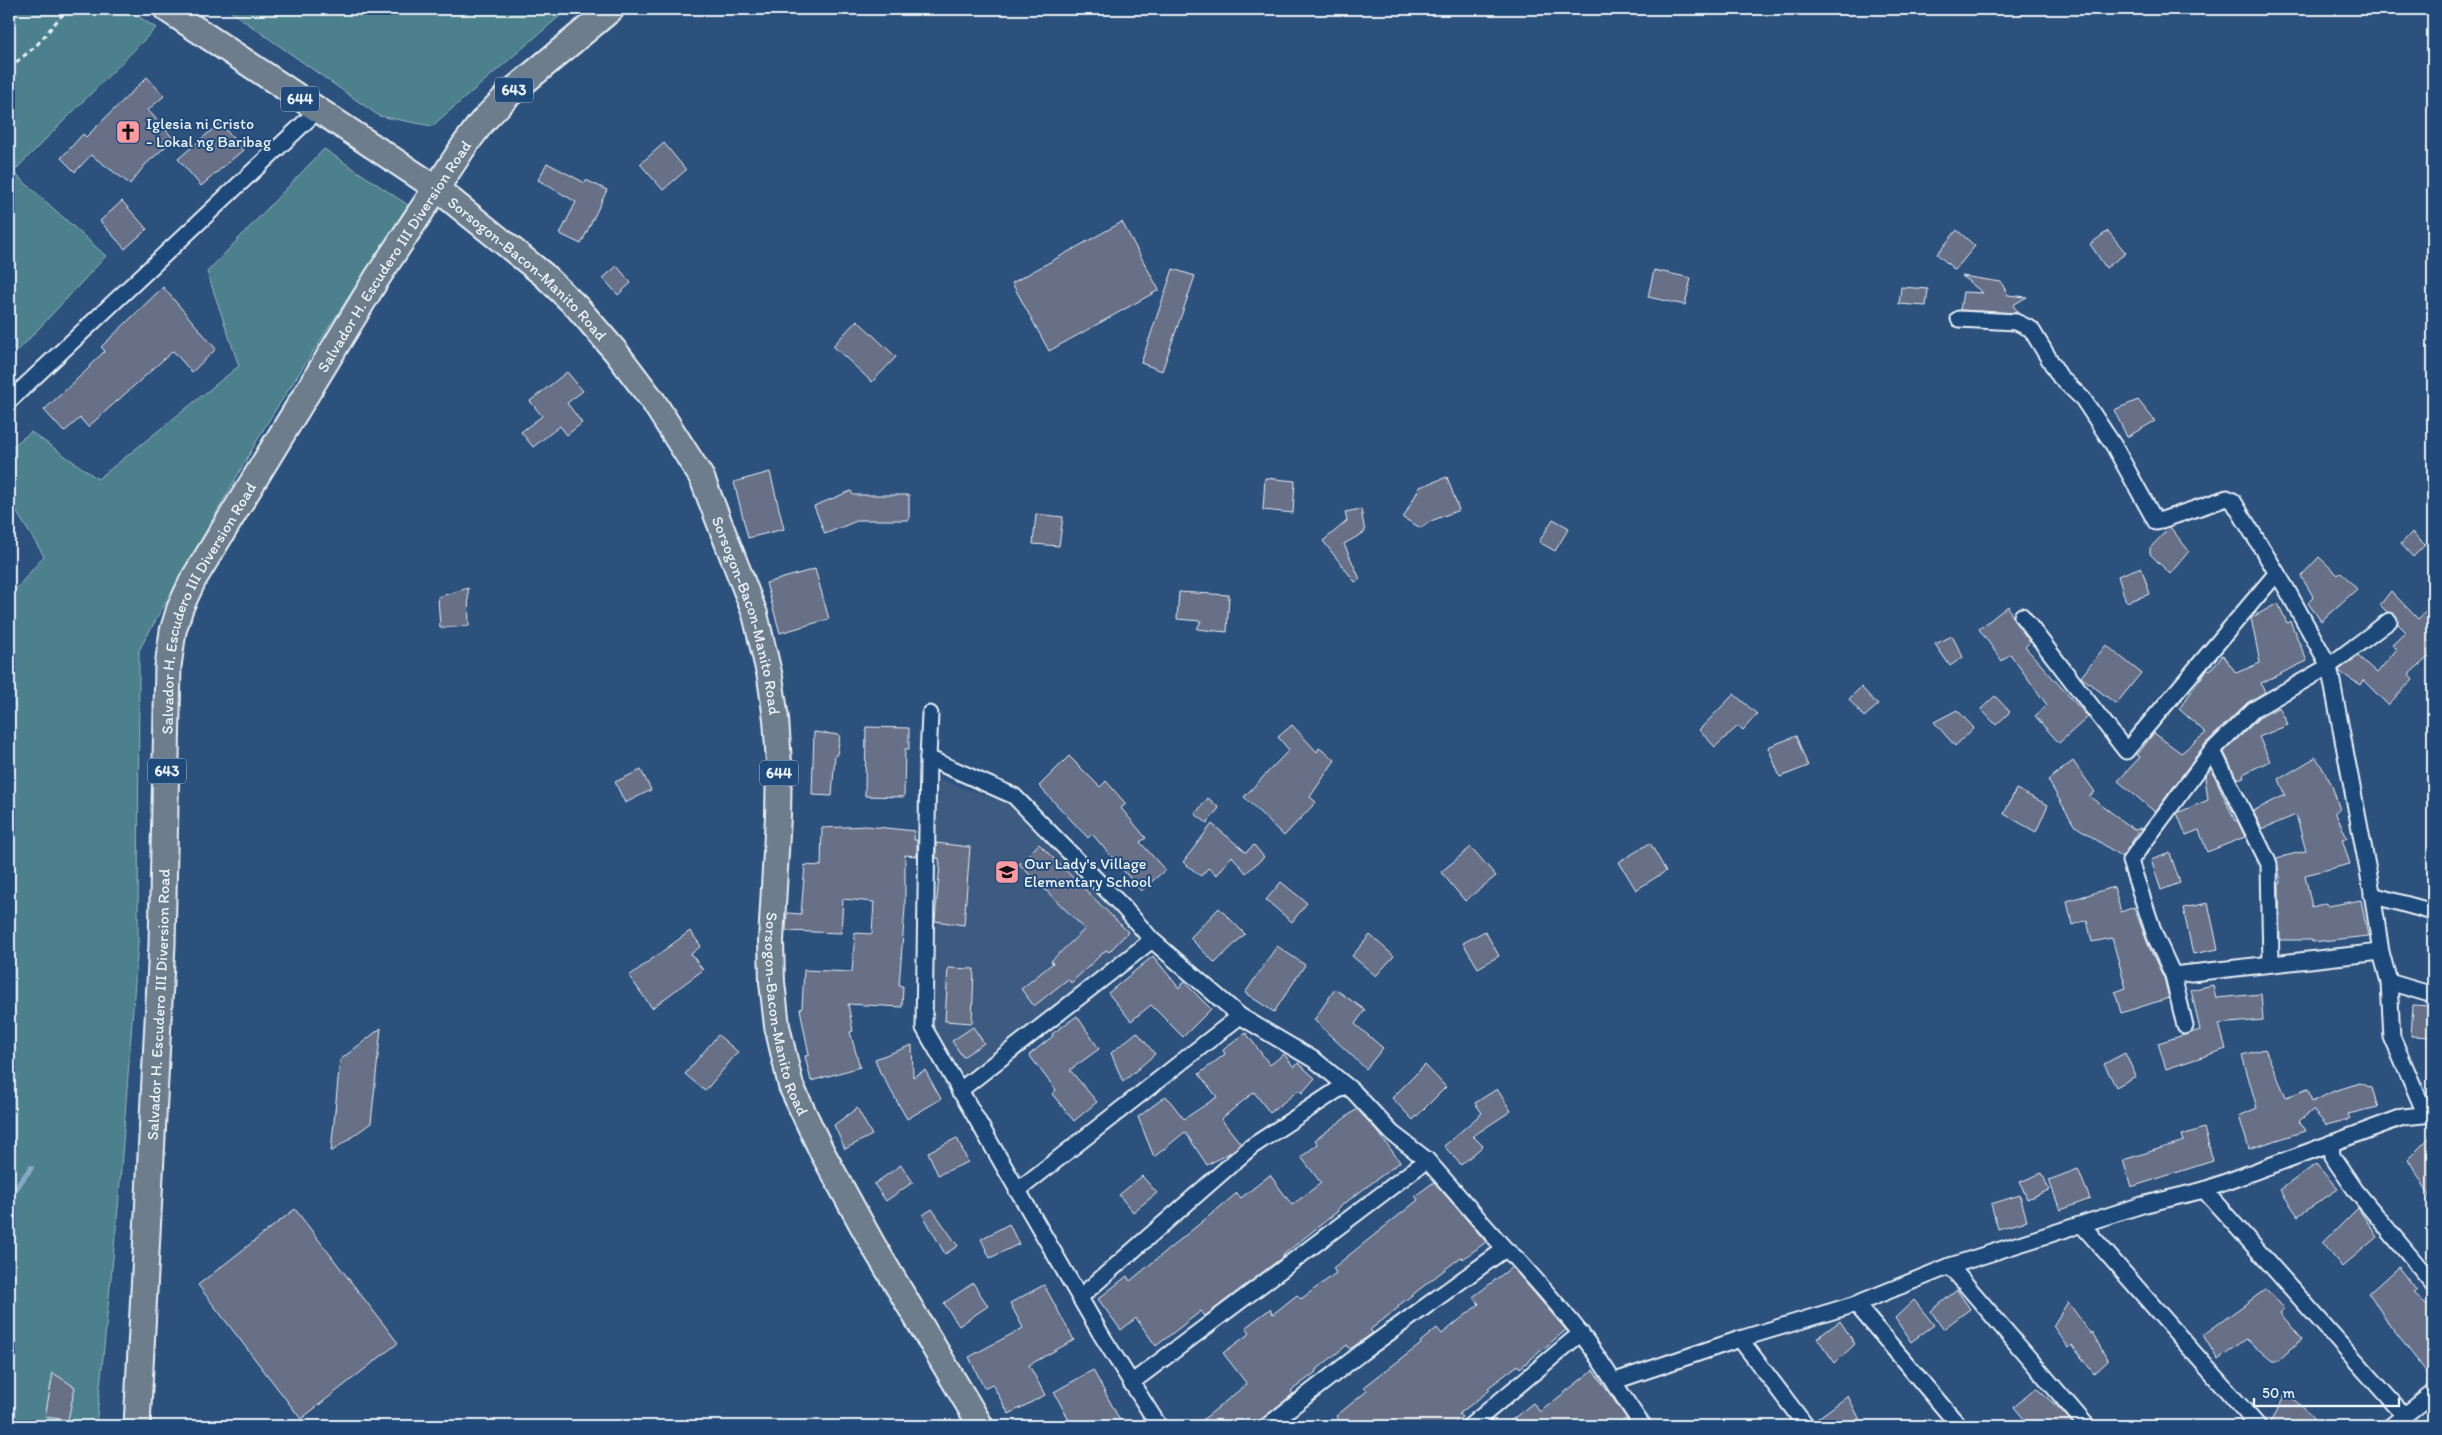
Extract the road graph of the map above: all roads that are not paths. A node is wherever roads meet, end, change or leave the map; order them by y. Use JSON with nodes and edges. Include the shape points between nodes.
{"nodes":[{"id":1,"x":166,"y":9,"type":"edge"},
{"id":2,"x":611,"y":9,"type":"edge"},
{"id":3,"x":317,"y":111,"type":"junction"},
{"id":4,"x":436,"y":188,"type":"junction"},
{"id":5,"x":1959,"y":318,"type":"dead end"},
{"id":6,"x":9,"y":401,"type":"edge"},
{"id":7,"x":2276,"y":574,"type":"junction"},
{"id":8,"x":2022,"y":616,"type":"dead end"},
{"id":9,"x":2389,"y":620,"type":"dead end"},
{"id":10,"x":2329,"y":666,"type":"junction"},
{"id":11,"x":930,"y":714,"type":"dead end"},
{"id":12,"x":2213,"y":751,"type":"junction"},
{"id":13,"x":928,"y":758,"type":"junction"},
{"id":14,"x":2372,"y":895,"type":"junction"},
{"id":15,"x":2433,"y":912,"type":"edge"},
{"id":16,"x":1152,"y":940,"type":"junction"},
{"id":17,"x":2381,"y":952,"type":"junction"},
{"id":18,"x":2271,"y":964,"type":"junction"},
{"id":19,"x":2173,"y":975,"type":"junction"},
{"id":20,"x":2389,"y":982,"type":"junction"},
{"id":21,"x":2433,"y":995,"type":"edge"},
{"id":22,"x":1240,"y":1016,"type":"junction"},
{"id":23,"x":2185,"y":1026,"type":"dead end"},
{"id":24,"x":1346,"y":1085,"type":"junction"},
{"id":25,"x":959,"y":1091,"type":"junction"},
{"id":26,"x":2429,"y":1113,"type":"edge"},
{"id":27,"x":2331,"y":1143,"type":"junction"},
{"id":28,"x":1427,"y":1160,"type":"junction"},
{"id":29,"x":2204,"y":1190,"type":"junction"},
{"id":30,"x":1017,"y":1191,"type":"junction"},
{"id":31,"x":2082,"y":1224,"type":"junction"},
{"id":32,"x":1505,"y":1249,"type":"junction"},
{"id":33,"x":1950,"y":1266,"type":"junction"},
{"id":34,"x":2433,"y":1284,"type":"edge"},
{"id":35,"x":1080,"y":1297,"type":"junction"},
{"id":36,"x":1856,"y":1304,"type":"junction"},
{"id":37,"x":1581,"y":1333,"type":"junction"},
{"id":38,"x":1740,"y":1339,"type":"junction"},
{"id":39,"x":1615,"y":1381,"type":"junction"},
{"id":40,"x":1131,"y":1383,"type":"junction"},
{"id":41,"x":2433,"y":1393,"type":"edge"},
{"id":42,"x":2404,"y":1415,"type":"junction"},
{"id":43,"x":137,"y":1426,"type":"edge"},
{"id":44,"x":981,"y":1426,"type":"edge"},
{"id":45,"x":1159,"y":1426,"type":"edge"},
{"id":46,"x":1267,"y":1426,"type":"edge"},
{"id":47,"x":1470,"y":1426,"type":"edge"},
{"id":48,"x":1643,"y":1426,"type":"edge"},
{"id":49,"x":1806,"y":1426,"type":"edge"},
{"id":50,"x":1959,"y":1426,"type":"edge"},
{"id":51,"x":2087,"y":1426,"type":"edge"},
{"id":52,"x":2258,"y":1426,"type":"edge"},
{"id":53,"x":2391,"y":1426,"type":"edge"}],
"edges":[{"from":1,"to":3,"type":"main road","name":"Sorsogon-Bacon-Manito Road","number":"644"},
{"from":2,"to":4,"type":"highway","name":"Salvador H. Escudero III Diversion Road","number":"643","via":[[501,102],[482,122]]},
{"from":3,"to":4,"type":"main road","name":"Sorsogon-Bacon-Manito Road","number":"644"},
{"from":3,"to":6,"type":"street"},
{"from":4,"to":43,"type":"highway","name":"Salvador H. Escudero III Diversion Road","number":"643","via":[[207,555],[172,631],[168,666],[162,944]]},
{"from":4,"to":44,"type":"main road","name":"Sorsogon-Bacon-Manito Road","number":"644","via":[[544,275],[578,308],[653,401],[702,478],[755,614],[776,719],[779,762],[772,982],[777,1026],[791,1086],[822,1152],[873,1245]]},
{"from":5,"to":7,"type":"street","via":[[2016,322],[2031,329],[2060,377],[2083,399],[2114,446],[2156,522],[2227,498],[2233,501]]},
{"from":7,"to":8,"type":"street","via":[[2126,751]]},
{"from":7,"to":10,"type":"street"},
{"from":9,"to":10,"type":"street"},
{"from":10,"to":12,"type":"street","via":[[2254,710]]},
{"from":10,"to":14,"type":"street"},
{"from":11,"to":13,"type":"street"},
{"from":12,"to":18,"type":"street","via":[[2270,864]]},
{"from":12,"to":19,"type":"street","via":[[2130,861],[2155,936]]},
{"from":13,"to":16,"type":"street","via":[[1014,796],[1124,907]]},
{"from":13,"to":25,"type":"street","via":[[924,1028]]},
{"from":14,"to":15,"type":"street"},
{"from":14,"to":17,"type":"street"},
{"from":16,"to":22,"type":"street"},
{"from":16,"to":25,"type":"street"},
{"from":17,"to":18,"type":"street"},
{"from":17,"to":20,"type":"street"},
{"from":18,"to":19,"type":"street"},
{"from":19,"to":23,"type":"street"},
{"from":20,"to":21,"type":"street"},
{"from":20,"to":26,"type":"street","via":[[2392,1037]]},
{"from":22,"to":24,"type":"street","via":[[1316,1061]]},
{"from":22,"to":30,"type":"street"},
{"from":24,"to":28,"type":"street","via":[[1392,1132]]},
{"from":24,"to":35,"type":"street","via":[[1251,1148]]},
{"from":25,"to":30,"type":"street"},
{"from":26,"to":27,"type":"street","via":[[2404,1117]]},
{"from":27,"to":29,"type":"street"},
{"from":27,"to":34,"type":"street","via":[[2332,1156],[2356,1191]]},
{"from":28,"to":32,"type":"street"},
{"from":28,"to":40,"type":"street"},
{"from":29,"to":31,"type":"street"},
{"from":29,"to":42,"type":"street"},
{"from":30,"to":35,"type":"street"},
{"from":31,"to":33,"type":"street"},
{"from":31,"to":52,"type":"street"},
{"from":32,"to":37,"type":"street"},
{"from":32,"to":46,"type":"street"},
{"from":33,"to":36,"type":"street"},
{"from":33,"to":51,"type":"street"},
{"from":35,"to":40,"type":"street"},
{"from":36,"to":38,"type":"street"},
{"from":36,"to":50,"type":"street"},
{"from":37,"to":39,"type":"street"},
{"from":37,"to":47,"type":"street"},
{"from":38,"to":39,"type":"street"},
{"from":38,"to":49,"type":"street"},
{"from":39,"to":48,"type":"street","via":[[1628,1407]]},
{"from":40,"to":45,"type":"street"},
{"from":41,"to":42,"type":"street"},
{"from":42,"to":53,"type":"street"}]}
